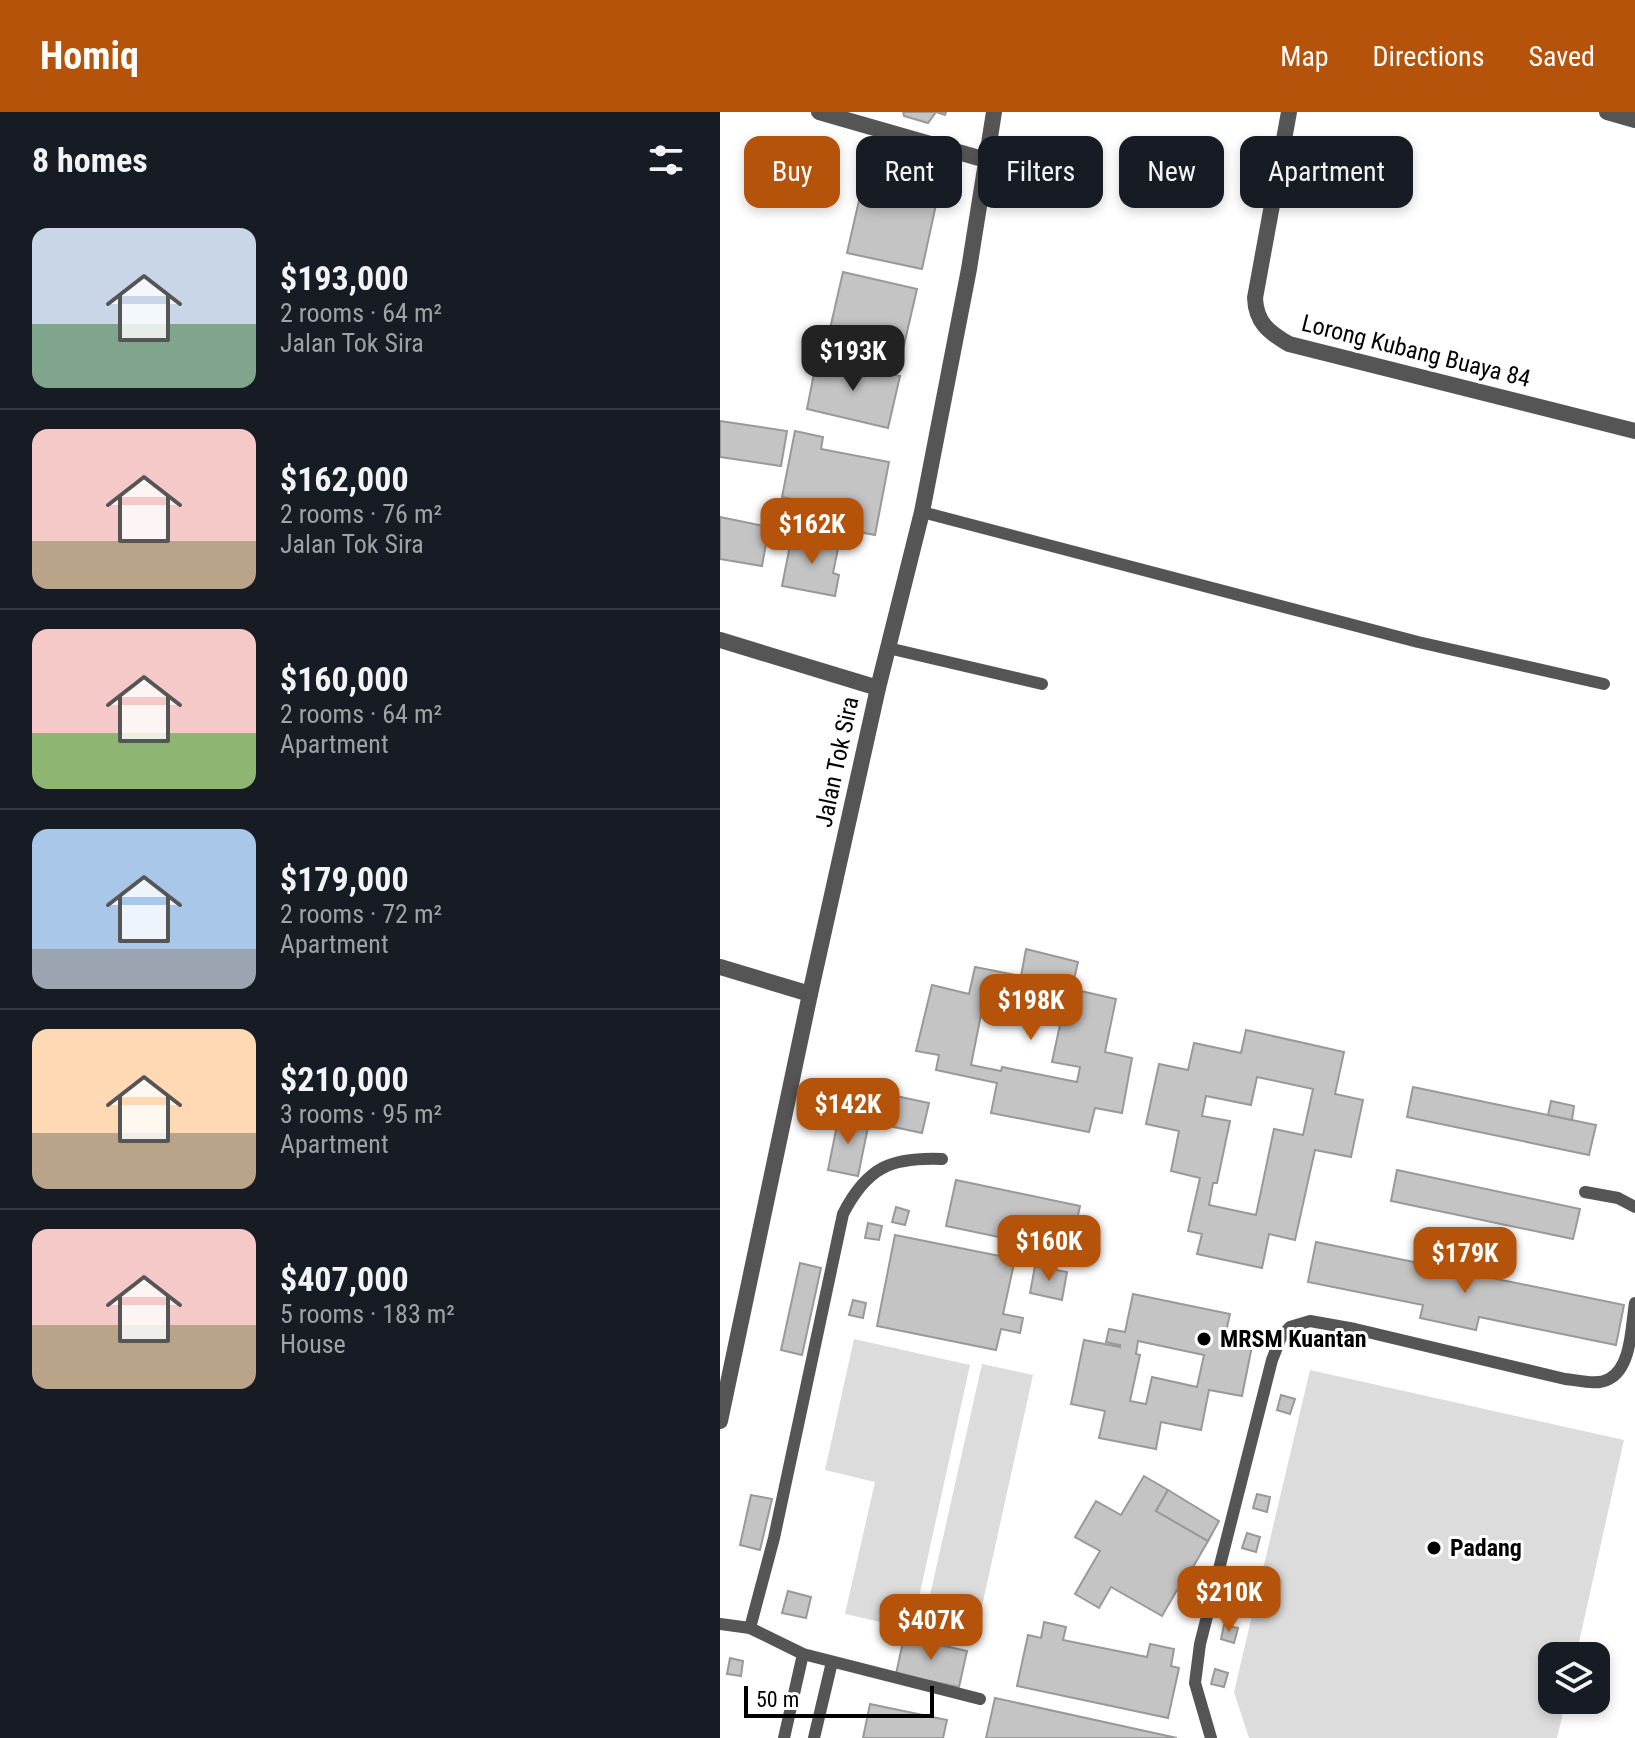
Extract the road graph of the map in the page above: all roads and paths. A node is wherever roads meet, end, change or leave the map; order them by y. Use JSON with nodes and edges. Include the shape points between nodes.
{"nodes":[{"id":1,"x":819,"y":112,"type":"edge"},
{"id":2,"x":994,"y":112,"type":"edge"},
{"id":3,"x":1289,"y":112,"type":"edge"},
{"id":4,"x":1607,"y":112,"type":"edge"},
{"id":5,"x":1635,"y":120,"type":"edge"},
{"id":6,"x":990,"y":136,"type":"edge"},
{"id":7,"x":978,"y":158,"type":"edge"},
{"id":8,"x":978,"y":208,"type":"edge"},
{"id":9,"x":1635,"y":431,"type":"edge"},
{"id":10,"x":922,"y":512,"type":"junction"},
{"id":11,"x":720,"y":640,"type":"edge"},
{"id":12,"x":888,"y":648,"type":"junction"},
{"id":13,"x":1042,"y":684,"type":"dead end"},
{"id":14,"x":1604,"y":684,"type":"dead end"},
{"id":15,"x":878,"y":688,"type":"junction"},
{"id":16,"x":720,"y":967,"type":"edge"},
{"id":17,"x":810,"y":994,"type":"junction"},
{"id":18,"x":942,"y":1159,"type":"dead end"},
{"id":19,"x":1585,"y":1192,"type":"dead end"},
{"id":20,"x":1635,"y":1207,"type":"edge"},
{"id":21,"x":1635,"y":1303,"type":"edge"},
{"id":22,"x":720,"y":1421,"type":"edge"},
{"id":23,"x":720,"y":1624,"type":"edge"},
{"id":24,"x":750,"y":1628,"type":"junction"},
{"id":25,"x":803,"y":1654,"type":"junction"},
{"id":26,"x":832,"y":1662,"type":"junction"},
{"id":27,"x":980,"y":1699,"type":"dead end"},
{"id":28,"x":784,"y":1738,"type":"edge"},
{"id":29,"x":814,"y":1738,"type":"edge"},
{"id":30,"x":1211,"y":1738,"type":"edge"}],
"edges":[{"from":1,"to":7,"type":"street"},
{"from":2,"to":6,"type":"street","name":"Jalan Tok Sira"},
{"from":3,"to":9,"type":"street","name":"Lorong Kubang Buaya 84","via":[[1255,298],[1261,324],[1289,344]]},
{"from":4,"to":5,"type":"street"},
{"from":8,"to":10,"type":"street","name":"Jalan Tok Sira"},
{"from":10,"to":12,"type":"street","name":"Jalan Tok Sira"},
{"from":10,"to":14,"type":"lane","via":[[1418,642]]},
{"from":11,"to":15,"type":"street"},
{"from":12,"to":13,"type":"lane"},
{"from":12,"to":15,"type":"street","name":"Jalan Tok Sira"},
{"from":15,"to":17,"type":"street","name":"Jalan Tok Sira"},
{"from":16,"to":17,"type":"street"},
{"from":17,"to":22,"type":"street","name":"Jalan Tok Sira"},
{"from":18,"to":24,"type":"lane","via":[[913,1158],[888,1165],[865,1179],[843,1214]]},
{"from":19,"to":20,"type":"lane"},
{"from":21,"to":30,"type":"lane","via":[[1621,1367],[1608,1380],[1591,1382],[1355,1329],[1310,1321],[1290,1327],[1272,1360],[1200,1644],[1195,1683]]},
{"from":23,"to":24,"type":"lane"},
{"from":24,"to":25,"type":"lane"},
{"from":25,"to":26,"type":"lane"},
{"from":25,"to":28,"type":"lane"},
{"from":26,"to":27,"type":"lane"},
{"from":26,"to":29,"type":"lane"}]}
